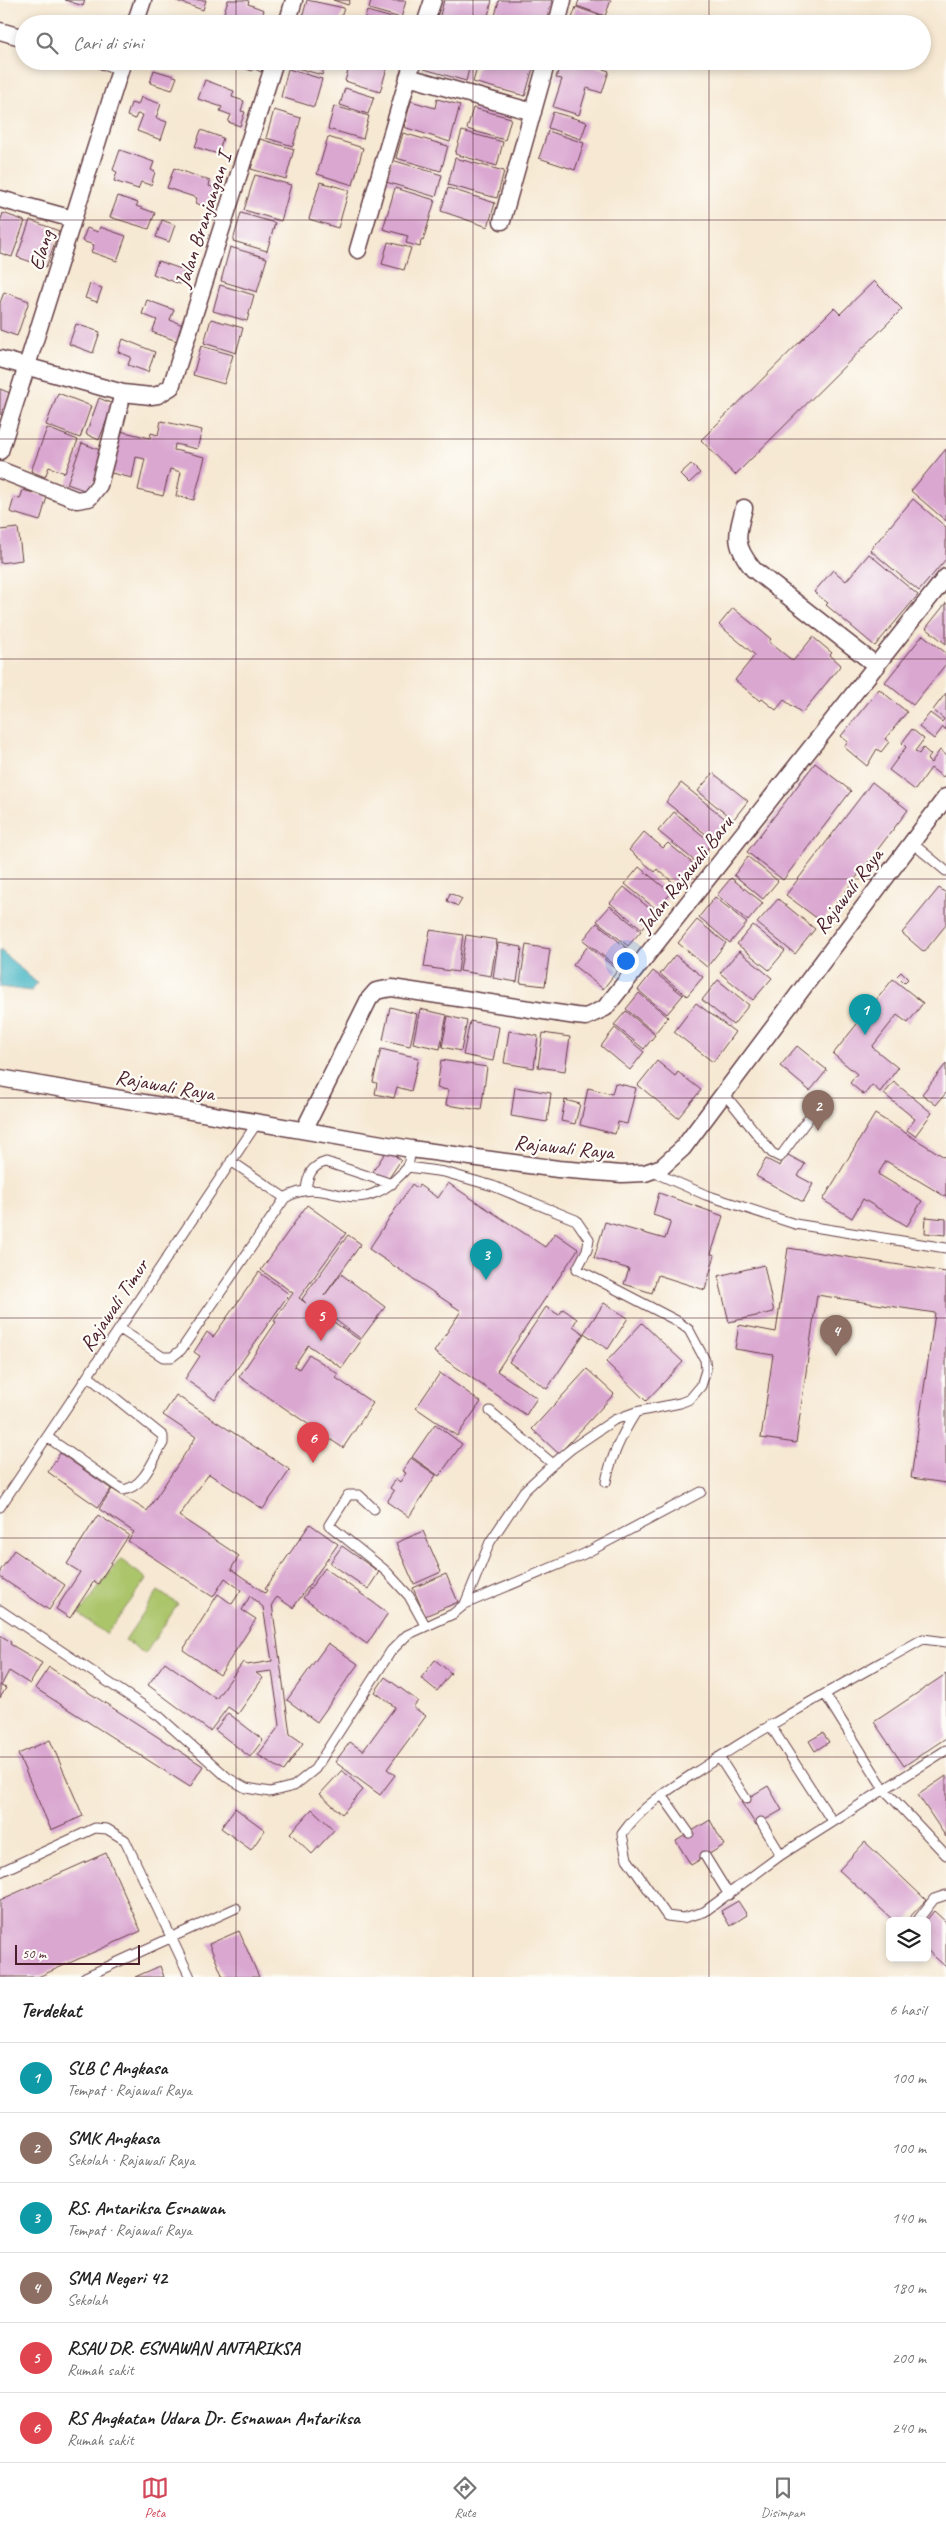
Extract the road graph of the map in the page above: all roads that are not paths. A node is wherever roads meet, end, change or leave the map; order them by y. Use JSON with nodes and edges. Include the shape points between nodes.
{"nodes":[{"id":1,"x":143,"y":0,"type":"edge"},
{"id":2,"x":294,"y":0,"type":"edge"},
{"id":3,"x":433,"y":0,"type":"edge"},
{"id":4,"x":564,"y":0,"type":"edge"},
{"id":5,"x":138,"y":15,"type":"edge"},
{"id":6,"x":290,"y":15,"type":"edge"},
{"id":7,"x":428,"y":15,"type":"edge"},
{"id":8,"x":560,"y":15,"type":"edge"},
{"id":9,"x":0,"y":31,"type":"edge"},
{"id":10,"x":15,"y":35,"type":"edge"},
{"id":11,"x":120,"y":70,"type":"edge"},
{"id":12,"x":272,"y":70,"type":"edge"},
{"id":13,"x":410,"y":70,"type":"edge"},
{"id":14,"x":544,"y":70,"type":"edge"},
{"id":15,"x":408,"y":78,"type":"junction"},
{"id":16,"x":532,"y":112,"type":"junction"},
{"id":17,"x":0,"y":199,"type":"edge"},
{"id":18,"x":73,"y":219,"type":"junction"},
{"id":19,"x":502,"y":221,"type":"dead end"},
{"id":20,"x":358,"y":250,"type":"dead end"},
{"id":21,"x":0,"y":359,"type":"edge"},
{"id":22,"x":27,"y":366,"type":"junction"},
{"id":23,"x":123,"y":393,"type":"junction"},
{"id":24,"x":0,"y":451,"type":"edge"},
{"id":25,"x":0,"y":470,"type":"edge"},
{"id":26,"x":744,"y":508,"type":"dead end"},
{"id":27,"x":946,"y":577,"type":"edge"},
{"id":28,"x":878,"y":666,"type":"junction"},
{"id":29,"x":946,"y":797,"type":"edge"},
{"id":30,"x":911,"y":842,"type":"junction"},
{"id":31,"x":946,"y":871,"type":"edge"},
{"id":32,"x":0,"y":1078,"type":"edge"},
{"id":33,"x":724,"y":1092,"type":"junction"},
{"id":34,"x":824,"y":1097,"type":"dead end"},
{"id":35,"x":257,"y":1122,"type":"junction"},
{"id":36,"x":304,"y":1130,"type":"junction"},
{"id":37,"x":411,"y":1149,"type":"junction"},
{"id":38,"x":231,"y":1161,"type":"junction"},
{"id":39,"x":408,"y":1167,"type":"junction"},
{"id":40,"x":653,"y":1172,"type":"junction"},
{"id":41,"x":392,"y":1184,"type":"junction"},
{"id":42,"x":306,"y":1189,"type":"junction"},
{"id":43,"x":285,"y":1198,"type":"junction"},
{"id":44,"x":946,"y":1248,"type":"edge"},
{"id":45,"x":120,"y":1329,"type":"junction"},
{"id":46,"x":88,"y":1376,"type":"junction"},
{"id":47,"x":490,"y":1412,"type":"dead end"},
{"id":48,"x":636,"y":1412,"type":"junction"},
{"id":49,"x":47,"y":1438,"type":"junction"},
{"id":50,"x":553,"y":1464,"type":"junction"},
{"id":51,"x":606,"y":1482,"type":"dead end"},
{"id":52,"x":701,"y":1492,"type":"dead end"},
{"id":53,"x":0,"y":1507,"type":"edge"},
{"id":54,"x":374,"y":1509,"type":"dead end"},
{"id":55,"x":465,"y":1604,"type":"junction"},
{"id":56,"x":0,"y":1610,"type":"edge"},
{"id":57,"x":425,"y":1625,"type":"junction"},
{"id":58,"x":946,"y":1642,"type":"edge"},
{"id":59,"x":825,"y":1694,"type":"junction"},
{"id":60,"x":770,"y":1725,"type":"junction"},
{"id":61,"x":946,"y":1750,"type":"edge"},
{"id":62,"x":719,"y":1757,"type":"junction"},
{"id":63,"x":884,"y":1789,"type":"junction"},
{"id":64,"x":662,"y":1795,"type":"junction"},
{"id":65,"x":746,"y":1799,"type":"dead end"},
{"id":66,"x":761,"y":1822,"type":"dead end"},
{"id":67,"x":832,"y":1822,"type":"junction"},
{"id":68,"x":689,"y":1833,"type":"dead end"},
{"id":69,"x":781,"y":1855,"type":"junction"},
{"id":70,"x":946,"y":1855,"type":"edge"},
{"id":71,"x":705,"y":1856,"type":"dead end"},
{"id":72,"x":0,"y":1872,"type":"edge"},
{"id":73,"x":729,"y":1895,"type":"junction"},
{"id":74,"x":946,"y":1895,"type":"edge"},
{"id":75,"x":236,"y":1908,"type":"dead end"},
{"id":76,"x":920,"y":1917,"type":"edge"},
{"id":77,"x":172,"y":1937,"type":"junction"},
{"id":78,"x":85,"y":1977,"type":"edge"},
{"id":79,"x":190,"y":1977,"type":"edge"}],
"edges":[{"from":1,"to":5,"type":"street"},
{"from":2,"to":6,"type":"street"},
{"from":3,"to":7,"type":"street"},
{"from":4,"to":8,"type":"street"},
{"from":9,"to":10,"type":"street"},
{"from":11,"to":18,"type":"street","name":"Elang"},
{"from":12,"to":23,"type":"street","name":"Jalan Branjangan I","via":[[174,382],[167,390],[151,396]]},
{"from":13,"to":15,"type":"street"},
{"from":14,"to":16,"type":"street"},
{"from":15,"to":16,"type":"street"},
{"from":15,"to":20,"type":"street"},
{"from":16,"to":19,"type":"street"},
{"from":17,"to":18,"type":"street"},
{"from":18,"to":22,"type":"street","name":"Elang"},
{"from":21,"to":22,"type":"street"},
{"from":22,"to":23,"type":"street"},
{"from":22,"to":24,"type":"street","name":"Elang"},
{"from":23,"to":25,"type":"street","via":[[99,485],[89,498],[77,500]]},
{"from":26,"to":28,"type":"street","via":[[737,541],[753,569]]},
{"from":27,"to":28,"type":"street","name":"Jalan Rajawali Baru"},
{"from":28,"to":36,"type":"street","name":"Jalan Rajawali Baru","via":[[605,1008],[586,1016],[576,1016],[381,989],[369,999]]},
{"from":29,"to":30,"type":"street","name":"Rajawali Raya"},
{"from":30,"to":31,"type":"lane"},
{"from":30,"to":33,"type":"street","name":"Rajawali Raya"},
{"from":32,"to":35,"type":"street","name":"Rajawali Raya"},
{"from":33,"to":34,"type":"lane","via":[[772,1153],[780,1157]]},
{"from":33,"to":40,"type":"street","name":"Rajawali Raya","via":[[678,1155]]},
{"from":35,"to":36,"type":"street","name":"Rajawali Raya"},
{"from":35,"to":38,"type":"lane","name":"Rajawali Timur"},
{"from":36,"to":37,"type":"street","name":"Rajawali Raya"},
{"from":37,"to":39,"type":"lane"},
{"from":37,"to":40,"type":"street","name":"Rajawali Raya","via":[[558,1170],[622,1174]]},
{"from":38,"to":43,"type":"lane"},
{"from":38,"to":45,"type":"lane","name":"Rajawali Timur"},
{"from":39,"to":41,"type":"lane"},
{"from":39,"to":48,"type":"lane","via":[[444,1172],[493,1186],[576,1220],[589,1240],[577,1269],[677,1321],[688,1330],[705,1360],[706,1370],[697,1392],[680,1403]]},
{"from":40,"to":44,"type":"lane","via":[[706,1195],[795,1224]]},
{"from":41,"to":42,"type":"lane","via":[[374,1194],[362,1196]]},
{"from":41,"to":42,"type":"lane","via":[[326,1162],[317,1164],[312,1170]]},
{"from":42,"to":43,"type":"lane"},
{"from":43,"to":45,"type":"lane","via":[[178,1354],[163,1357]]},
{"from":45,"to":46,"type":"lane","name":"Rajawali Timur"},
{"from":46,"to":49,"type":"lane","name":"Rajawali Timur"},
{"from":46,"to":49,"type":"lane","via":[[163,1436],[163,1444],[140,1482],[123,1490]]},
{"from":47,"to":50,"type":"lane"},
{"from":48,"to":50,"type":"lane","via":[[614,1420]]},
{"from":48,"to":51,"type":"lane","via":[[621,1437]]},
{"from":49,"to":53,"type":"lane","name":"Rajawali Timur"},
{"from":50,"to":55,"type":"lane","via":[[524,1491],[490,1542]]},
{"from":52,"to":55,"type":"lane","via":[[584,1554]]},
{"from":54,"to":57,"type":"lane","via":[[359,1495],[348,1495],[329,1525],[386,1571],[409,1596]]},
{"from":55,"to":57,"type":"lane","via":[[453,1614]]},
{"from":56,"to":57,"type":"lane","via":[[159,1716],[228,1778],[246,1788],[270,1792],[294,1786],[315,1769],[391,1651],[407,1635]]},
{"from":58,"to":59,"type":"lane","via":[[924,1639]]},
{"from":59,"to":60,"type":"lane"},
{"from":59,"to":63,"type":"lane"},
{"from":60,"to":62,"type":"lane"},
{"from":60,"to":67,"type":"lane"},
{"from":61,"to":63,"type":"lane"},
{"from":62,"to":64,"type":"lane"},
{"from":62,"to":65,"type":"lane"},
{"from":63,"to":67,"type":"lane"},
{"from":63,"to":70,"type":"lane"},
{"from":64,"to":68,"type":"lane"},
{"from":64,"to":73,"type":"lane","via":[[622,1834],[627,1859],[667,1916],[682,1918],[704,1912]]},
{"from":66,"to":69,"type":"lane"},
{"from":67,"to":69,"type":"lane"},
{"from":69,"to":73,"type":"lane"},
{"from":71,"to":73,"type":"lane"},
{"from":72,"to":77,"type":"lane","via":[[95,1828],[106,1829],[125,1840]]},
{"from":74,"to":76,"type":"lane","via":[[934,1899]]},
{"from":75,"to":77,"type":"lane"},
{"from":77,"to":78,"type":"lane"},
{"from":77,"to":79,"type":"lane"}]}
